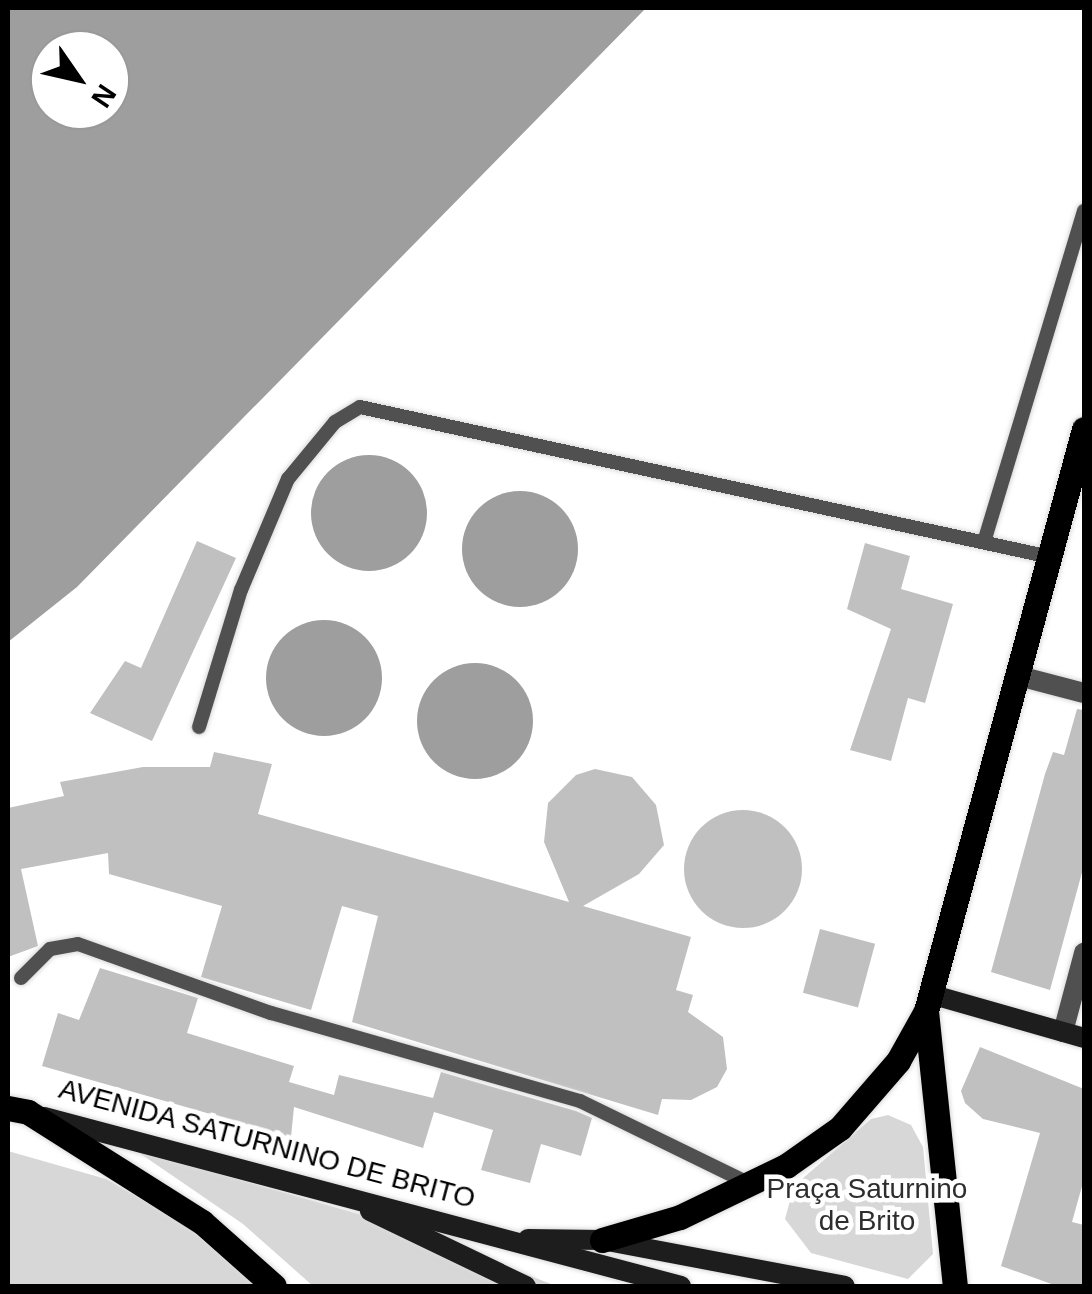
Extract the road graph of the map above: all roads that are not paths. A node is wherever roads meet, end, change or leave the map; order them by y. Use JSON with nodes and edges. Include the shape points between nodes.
{"nodes":[{"id":1,"x":1084,"y":211,"type":"edge"},
{"id":2,"x":1084,"y":429,"type":"edge"},
{"id":3,"x":984,"y":542,"type":"junction"},
{"id":4,"x":1050,"y":557,"type":"junction"},
{"id":5,"x":1019,"y":676,"type":"junction"},
{"id":6,"x":1084,"y":694,"type":"edge"},
{"id":7,"x":199,"y":727,"type":"dead end"},
{"id":8,"x":1084,"y":953,"type":"edge"},
{"id":9,"x":20,"y":978,"type":"dead end"},
{"id":10,"x":928,"y":1002,"type":"junction"},
{"id":11,"x":1062,"y":1032,"type":"junction"},
{"id":12,"x":1084,"y":1038,"type":"edge"},
{"id":13,"x":18,"y":1110,"type":"edge"},
{"id":14,"x":751,"y":1184,"type":"junction"},
{"id":15,"x":325,"y":1189,"type":"junction"},
{"id":16,"x":511,"y":1239,"type":"junction"},
{"id":17,"x":602,"y":1240,"type":"junction"},
{"id":18,"x":274,"y":1286,"type":"edge"},
{"id":19,"x":526,"y":1286,"type":"edge"},
{"id":20,"x":680,"y":1286,"type":"edge"},
{"id":21,"x":845,"y":1286,"type":"edge"},
{"id":22,"x":955,"y":1286,"type":"edge"}],
"edges":[{"from":1,"to":3,"type":"lane"},
{"from":2,"to":4,"type":"main road"},
{"from":3,"to":4,"type":"lane"},
{"from":3,"to":7,"type":"lane","via":[[360,407],[334,422],[288,479],[241,590]]},
{"from":4,"to":5,"type":"main road"},
{"from":5,"to":6,"type":"street"},
{"from":5,"to":10,"type":"main road"},
{"from":8,"to":11,"type":"street"},
{"from":9,"to":14,"type":"lane","via":[[50,949],[78,944],[271,1013],[580,1102]]},
{"from":10,"to":11,"type":"main road"},
{"from":10,"to":14,"type":"main road","via":[[898,1061],[840,1128]]},
{"from":10,"to":22,"type":"main road"},
{"from":11,"to":12,"type":"main road"},
{"from":13,"to":15,"type":"main road","name":"AVENIDA SATURNINO DE BRITO"},
{"from":13,"to":18,"type":"main road","via":[[202,1222]]},
{"from":14,"to":17,"type":"main road"},
{"from":15,"to":16,"type":"main road","name":"AVENIDA SATURNINO DE BRITO"},
{"from":15,"to":19,"type":"main road"},
{"from":16,"to":17,"type":"main road","name":"AVENIDA SATURNINO DE BRITO"},
{"from":16,"to":20,"type":"main road","name":"AVENIDA SATURNINO DE BRITO"},
{"from":17,"to":21,"type":"main road","name":"AVENIDA SATURNINO DE BRITO"}]}
